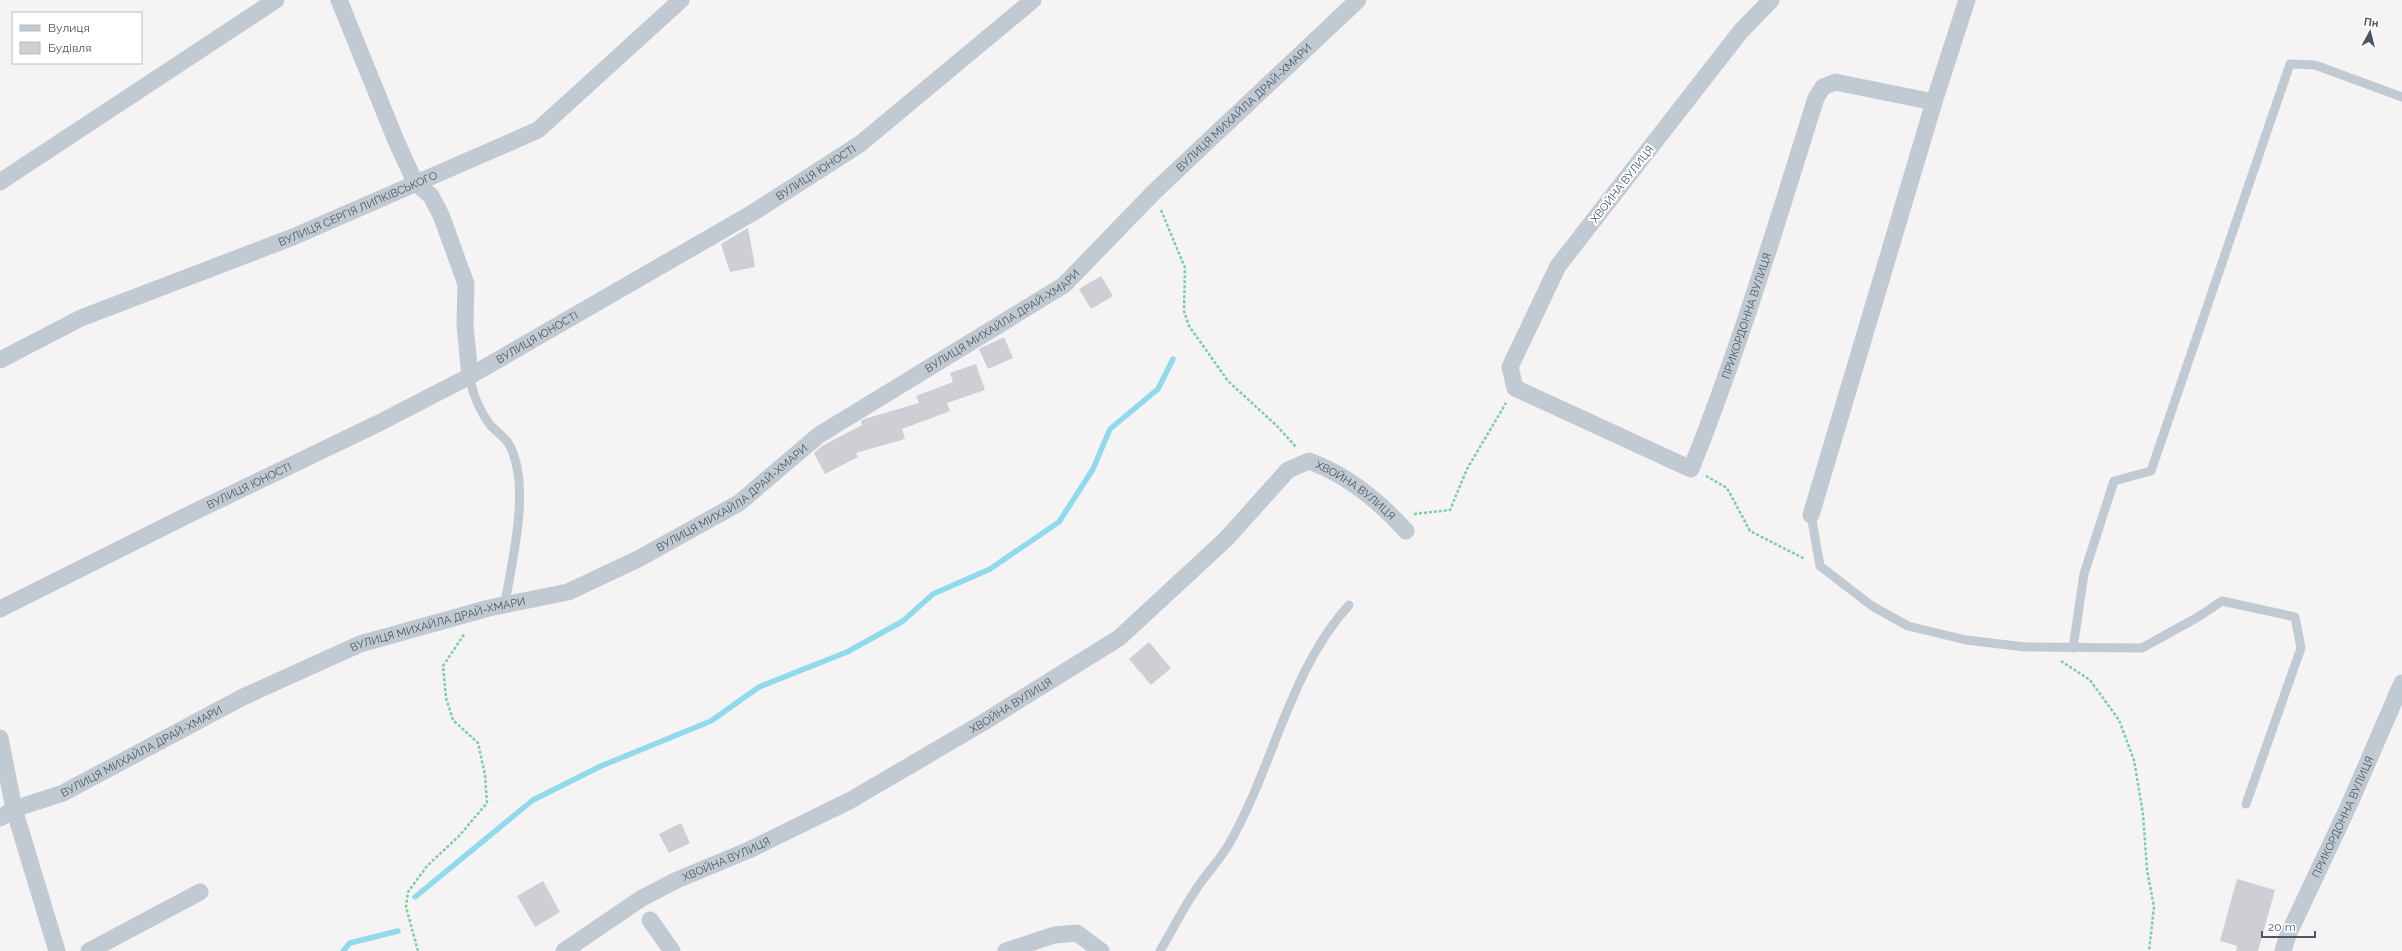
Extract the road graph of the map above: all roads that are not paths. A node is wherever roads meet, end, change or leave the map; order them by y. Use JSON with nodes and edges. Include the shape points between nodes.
{"nodes":[{"id":1,"x":276,"y":0,"type":"edge"},
{"id":2,"x":339,"y":0,"type":"edge"},
{"id":3,"x":681,"y":0,"type":"edge"},
{"id":4,"x":1033,"y":0,"type":"edge"},
{"id":5,"x":1358,"y":0,"type":"edge"},
{"id":6,"x":1771,"y":0,"type":"edge"},
{"id":7,"x":1967,"y":0,"type":"edge"},
{"id":8,"x":2402,"y":97,"type":"edge"},
{"id":9,"x":1934,"y":102,"type":"junction"},
{"id":10,"x":0,"y":182,"type":"edge"},
{"id":11,"x":415,"y":182,"type":"junction"},
{"id":12,"x":0,"y":360,"type":"edge"},
{"id":13,"x":470,"y":376,"type":"junction"},
{"id":14,"x":1691,"y":469,"type":"joint"},
{"id":15,"x":1812,"y":515,"type":"joint"},
{"id":16,"x":1406,"y":531,"type":"dead end"},
{"id":17,"x":506,"y":604,"type":"junction"},
{"id":18,"x":1349,"y":605,"type":"dead end"},
{"id":19,"x":0,"y":609,"type":"edge"},
{"id":20,"x":2073,"y":648,"type":"junction"},
{"id":21,"x":2402,"y":683,"type":"edge"},
{"id":22,"x":0,"y":738,"type":"edge"},
{"id":23,"x":2246,"y":804,"type":"dead end"},
{"id":24,"x":14,"y":809,"type":"junction"},
{"id":25,"x":0,"y":818,"type":"edge"},
{"id":26,"x":200,"y":892,"type":"dead end"},
{"id":27,"x":650,"y":920,"type":"dead end"},
{"id":28,"x":57,"y":951,"type":"edge"},
{"id":29,"x":89,"y":951,"type":"edge"},
{"id":30,"x":564,"y":951,"type":"edge"},
{"id":31,"x":672,"y":951,"type":"edge"},
{"id":32,"x":1006,"y":951,"type":"edge"},
{"id":33,"x":1101,"y":951,"type":"edge"},
{"id":34,"x":1160,"y":951,"type":"edge"},
{"id":35,"x":2283,"y":951,"type":"edge"}],
"edges":[{"from":1,"to":10,"type":"street"},
{"from":2,"to":11,"type":"street"},
{"from":3,"to":11,"type":"street","name":"ВУЛИЦЯ СЕРГІЯ ЛИПКІВСЬКОГО","via":[[538,130]]},
{"from":4,"to":13,"type":"street","name":"ВУЛИЦЯ ЮНОСТІ","via":[[860,144],[754,212]]},
{"from":5,"to":17,"type":"street","name":"ВУЛИЦЯ МИХАЙЛА ДРАЙ-ХМАРИ","via":[[1154,192],[1064,285],[819,435],[739,503],[638,559],[568,592]]},
{"from":6,"to":14,"type":"street","name":"ХВОЙНА ВУЛИЦЯ","via":[[1741,31],[1558,266],[1510,367],[1514,388]]},
{"from":7,"to":9,"type":"street"},
{"from":8,"to":20,"type":"lane","via":[[2315,65],[2290,64],[2152,471],[2114,481],[2084,574]]},
{"from":9,"to":14,"type":"street","name":"ПРИКОРДОННА ВУЛИЦЯ","via":[[1835,82],[1823,87],[1816,98],[1755,295],[1720,397]]},
{"from":9,"to":15,"type":"street"},
{"from":11,"to":12,"type":"street","name":"ВУЛИЦЯ СЕРГІЯ ЛИПКІВСЬКОГО","via":[[293,237],[81,318]]},
{"from":11,"to":13,"type":"street","via":[[430,196],[441,215],[466,284],[465,325]]},
{"from":13,"to":17,"type":"lane","via":[[472,391],[490,424],[510,445],[519,472],[519,503]]},
{"from":13,"to":19,"type":"street","name":"ВУЛИЦЯ ЮНОСТІ","via":[[386,420]]},
{"from":15,"to":20,"type":"lane","via":[[1820,566],[1872,606],[1908,626],[1966,640],[2025,647]]},
{"from":16,"to":30,"type":"street","name":"ХВОЙНА ВУЛИЦЯ","via":[[1388,511],[1332,469],[1309,461],[1288,470],[1226,539],[1119,638],[851,800],[642,898]]},
{"from":17,"to":24,"type":"street","name":"ВУЛИЦЯ МИХАЙЛА ДРАЙ-ХМАРИ","via":[[360,644],[244,697],[63,793]]},
{"from":18,"to":34,"type":"lane","via":[[1332,624],[1294,696],[1229,844],[1195,891]]},
{"from":20,"to":23,"type":"lane","via":[[2142,648],[2222,601],[2295,617],[2301,648]]},
{"from":21,"to":35,"type":"street","name":"ПРИКОРДОННА ВУЛИЦЯ"},
{"from":22,"to":24,"type":"street"},
{"from":24,"to":25,"type":"street","name":"ВУЛИЦЯ МИХАЙЛА ДРАЙ-ХМАРИ"},
{"from":24,"to":28,"type":"street"},
{"from":26,"to":29,"type":"street"},
{"from":27,"to":31,"type":"street"},
{"from":32,"to":33,"type":"street","via":[[1054,935],[1077,933]]}]}
